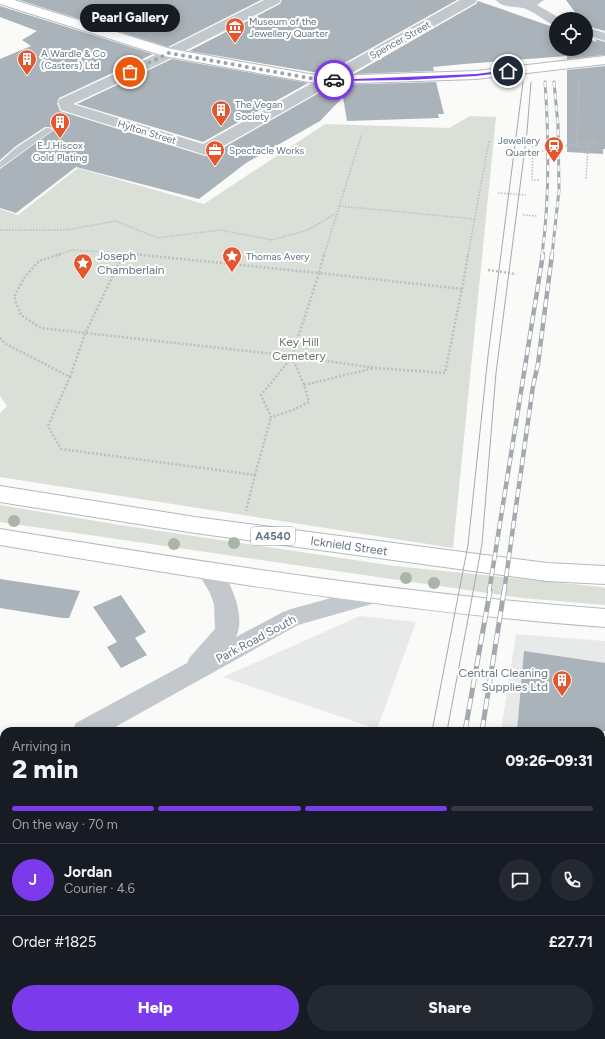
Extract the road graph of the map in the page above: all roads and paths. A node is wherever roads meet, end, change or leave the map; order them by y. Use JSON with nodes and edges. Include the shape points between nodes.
{"nodes":[{"id":1,"x":0,"y":0,"type":"edge"},
{"id":2,"x":274,"y":0,"type":"edge"},
{"id":3,"x":470,"y":0,"type":"edge"},
{"id":4,"x":503,"y":0,"type":"edge"},
{"id":5,"x":531,"y":2,"type":"edge"},
{"id":6,"x":549,"y":16,"type":"edge"},
{"id":7,"x":593,"y":33,"type":"edge"},
{"id":8,"x":605,"y":37,"type":"edge"},
{"id":9,"x":169,"y":53,"type":"junction"},
{"id":10,"x":605,"y":60,"type":"edge"},
{"id":11,"x":605,"y":67,"type":"edge"},
{"id":12,"x":539,"y":68,"type":"junction"},
{"id":13,"x":580,"y":74,"type":"dead end"},
{"id":14,"x":330,"y":80,"type":"junction"},
{"id":15,"x":49,"y":130,"type":"dead end"},
{"id":16,"x":362,"y":134,"type":"dead end"},
{"id":17,"x":489,"y":141,"type":"dead end"},
{"id":18,"x":577,"y":142,"type":"junction"},
{"id":19,"x":598,"y":142,"type":"dead end"},
{"id":20,"x":572,"y":144,"type":"dead end"},
{"id":21,"x":533,"y":146,"type":"dead end"},
{"id":22,"x":576,"y":146,"type":"junction"},
{"id":23,"x":533,"y":153,"type":"junction"},
{"id":24,"x":588,"y":154,"type":"junction"},
{"id":25,"x":0,"y":166,"type":"edge"},
{"id":26,"x":586,"y":179,"type":"dead end"},
{"id":27,"x":540,"y":180,"type":"dead end"},
{"id":28,"x":498,"y":193,"type":"dead end"},
{"id":29,"x":526,"y":195,"type":"dead end"},
{"id":30,"x":339,"y":206,"type":"junction"},
{"id":31,"x":336,"y":214,"type":"junction"},
{"id":32,"x":523,"y":215,"type":"dead end"},
{"id":33,"x":537,"y":216,"type":"dead end"},
{"id":34,"x":474,"y":219,"type":"junction"},
{"id":35,"x":0,"y":230,"type":"edge"},
{"id":36,"x":123,"y":253,"type":"junction"},
{"id":37,"x":488,"y":270,"type":"dead end"},
{"id":38,"x":319,"y":273,"type":"junction"},
{"id":39,"x":516,"y":274,"type":"dead end"},
{"id":40,"x":462,"y":289,"type":"junction"},
{"id":41,"x":85,"y":334,"type":"junction"},
{"id":42,"x":0,"y":338,"type":"edge"},
{"id":43,"x":292,"y":356,"type":"junction"},
{"id":44,"x":376,"y":368,"type":"junction"},
{"id":45,"x":70,"y":377,"type":"junction"},
{"id":46,"x":304,"y":385,"type":"junction"},
{"id":47,"x":271,"y":417,"type":"junction"},
{"id":48,"x":255,"y":475,"type":"junction"},
{"id":49,"x":0,"y":494,"type":"edge"},
{"id":50,"x":245,"y":515,"type":"dead end"},
{"id":51,"x":0,"y":537,"type":"edge"},
{"id":52,"x":208,"y":572,"type":"junction"},
{"id":53,"x":605,"y":575,"type":"edge"},
{"id":54,"x":371,"y":596,"type":"junction"},
{"id":55,"x":605,"y":618,"type":"edge"},
{"id":56,"x":190,"y":674,"type":"junction"},
{"id":57,"x":92,"y":727,"type":"edge"}],
"edges":[{"from":1,"to":9,"type":"main road"},
{"from":2,"to":9,"type":"street"},
{"from":3,"to":14,"type":"street","name":"Spencer Street"},
{"from":4,"to":5,"type":"street","via":[[514,4]]},
{"from":5,"to":6,"type":"street"},
{"from":7,"to":8,"type":"street"},
{"from":9,"to":14,"type":"main road"},
{"from":9,"to":14,"type":"street","name":"Hylton Street","via":[[64,102],[66,107],[205,150]]},
{"from":10,"to":12,"type":"main road"},
{"from":11,"to":12,"type":"main road"},
{"from":12,"to":14,"type":"main road","via":[[476,75]]},
{"from":13,"to":18,"type":"path"},
{"from":15,"to":25,"type":"lane"},
{"from":16,"to":30,"type":"path"},
{"from":17,"to":34,"type":"path"},
{"from":18,"to":19,"type":"path"},
{"from":18,"to":23,"type":"path","bridge":true},
{"from":20,"to":22,"type":"path"},
{"from":21,"to":23,"type":"path"},
{"from":22,"to":24,"type":"path"},
{"from":22,"to":24,"type":"path","via":[[588,147]]},
{"from":23,"to":27,"type":"path","via":[[532,180]]},
{"from":24,"to":26,"type":"path"},
{"from":28,"to":29,"type":"path"},
{"from":30,"to":31,"type":"path"},
{"from":30,"to":34,"type":"path"},
{"from":31,"to":35,"type":"path","via":[[308,230],[272,240],[220,230],[158,238],[116,221],[66,230]]},
{"from":31,"to":38,"type":"path"},
{"from":32,"to":33,"type":"path"},
{"from":34,"to":40,"type":"path"},
{"from":36,"to":38,"type":"path"},
{"from":36,"to":41,"type":"path"},
{"from":36,"to":41,"type":"path","via":[[73,250],[39,261],[24,278],[14,297],[21,315],[41,328]]},
{"from":37,"to":39,"type":"path"},
{"from":38,"to":40,"type":"path"},
{"from":38,"to":43,"type":"path"},
{"from":40,"to":44,"type":"path","via":[[445,373]]},
{"from":41,"to":43,"type":"path"},
{"from":41,"to":45,"type":"path"},
{"from":42,"to":45,"type":"path","via":[[6,344]]},
{"from":43,"to":44,"type":"path"},
{"from":43,"to":46,"type":"path"},
{"from":43,"to":47,"type":"path","via":[[261,394]]},
{"from":44,"to":46,"type":"path"},
{"from":45,"to":48,"type":"path","via":[[48,426],[61,449]]},
{"from":46,"to":47,"type":"path","via":[[309,402]]},
{"from":47,"to":48,"type":"path"},
{"from":48,"to":50,"type":"path"},
{"from":49,"to":53,"type":"main road","name":"Icknield Street","number":"A4540","via":[[211,527],[547,572]]},
{"from":51,"to":52,"type":"main road"},
{"from":52,"to":54,"type":"main road"},
{"from":52,"to":56,"type":"street","name":"Park Road South","via":[[221,591],[226,604],[226,631]]},
{"from":54,"to":55,"type":"main road","via":[[541,614]]},
{"from":54,"to":56,"type":"street","name":"Park Road South","via":[[291,618]]},
{"from":56,"to":57,"type":"street","name":"Park Road South"}]}
